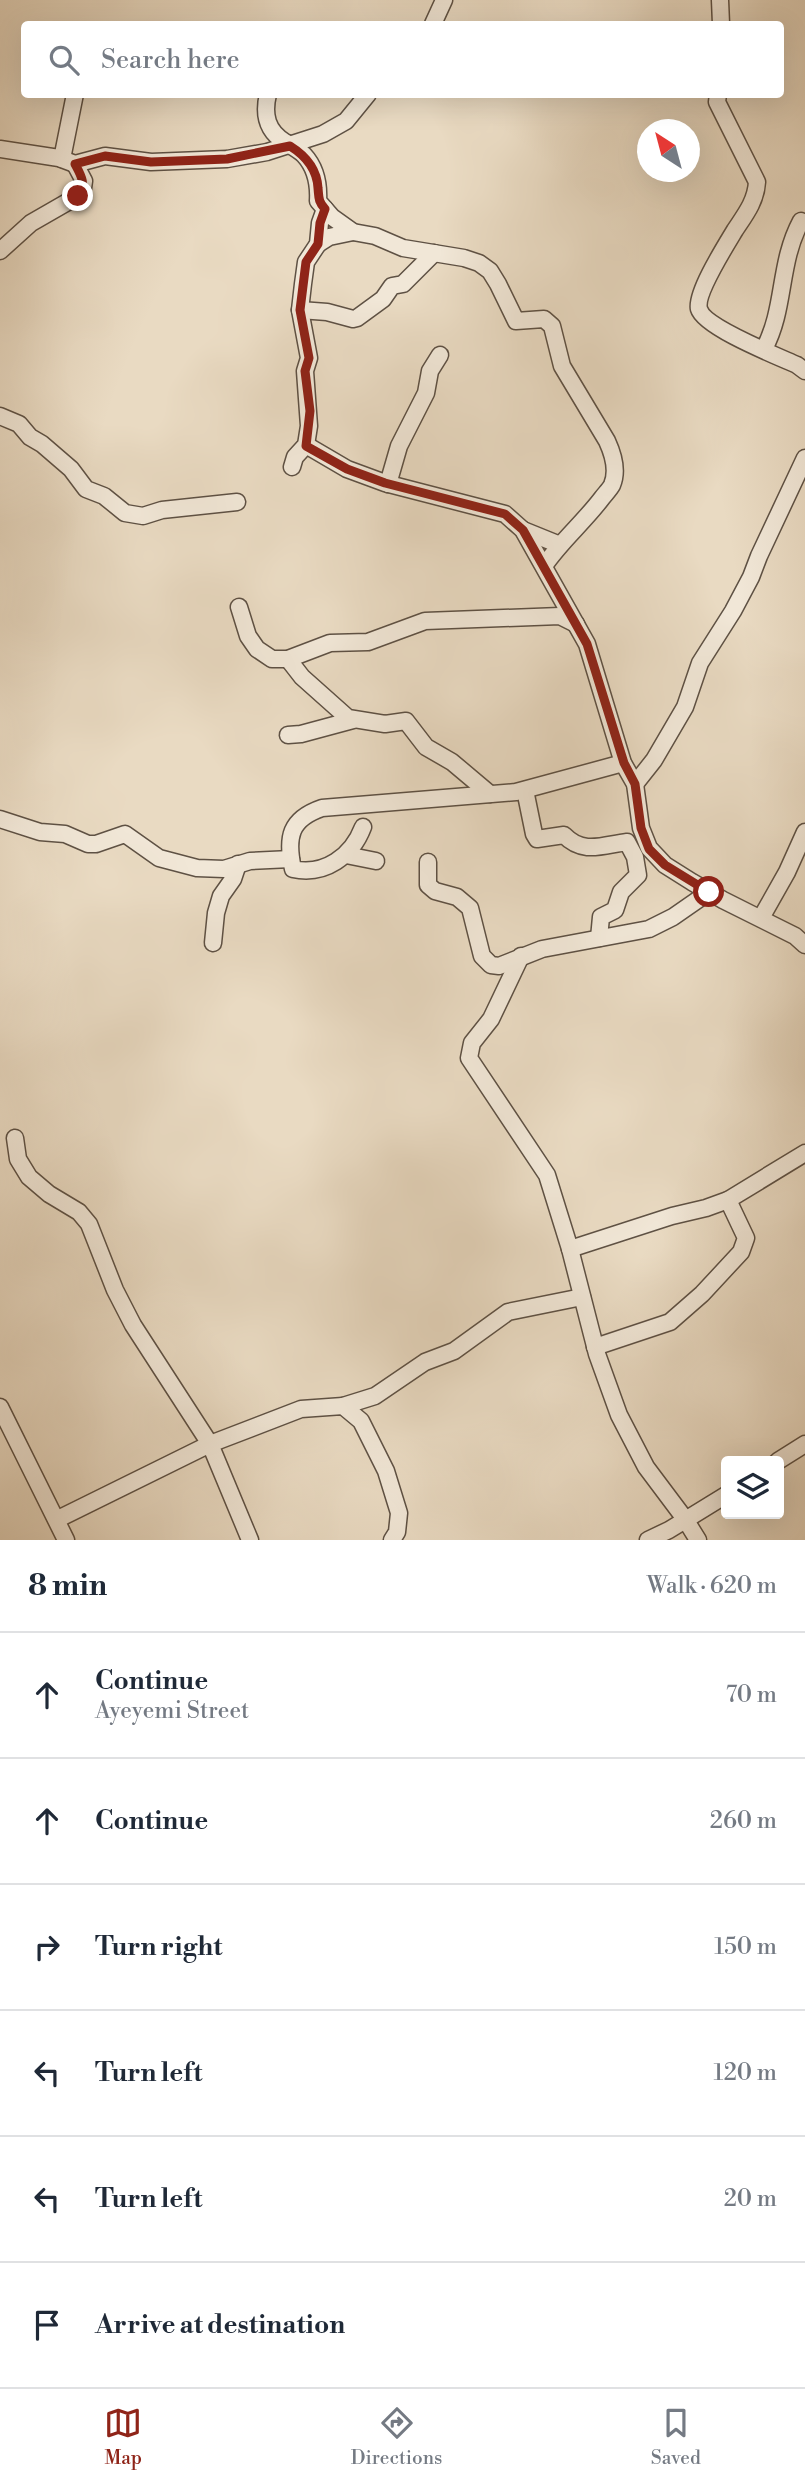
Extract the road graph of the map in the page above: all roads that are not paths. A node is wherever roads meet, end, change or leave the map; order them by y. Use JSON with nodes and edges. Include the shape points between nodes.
{"nodes":[{"id":1,"x":444,"y":0,"type":"edge"},
{"id":2,"x":720,"y":0,"type":"edge"},
{"id":3,"x":434,"y":21,"type":"edge"},
{"id":4,"x":721,"y":21,"type":"edge"},
{"id":5,"x":75,"y":98,"type":"edge"},
{"id":6,"x":267,"y":98,"type":"edge"},
{"id":7,"x":365,"y":98,"type":"edge"},
{"id":8,"x":718,"y":98,"type":"edge"},
{"id":9,"x":290,"y":146,"type":"junction"},
{"id":10,"x":0,"y":149,"type":"edge"},
{"id":11,"x":69,"y":162,"type":"junction"},
{"id":12,"x":325,"y":209,"type":"junction"},
{"id":13,"x":802,"y":221,"type":"dead end"},
{"id":14,"x":353,"y":232,"type":"junction"},
{"id":15,"x":318,"y":244,"type":"junction"},
{"id":16,"x":0,"y":251,"type":"edge"},
{"id":17,"x":434,"y":253,"type":"junction"},
{"id":18,"x":300,"y":310,"type":"junction"},
{"id":19,"x":764,"y":349,"type":"junction"},
{"id":20,"x":440,"y":355,"type":"dead end"},
{"id":21,"x":805,"y":371,"type":"edge"},
{"id":22,"x":0,"y":416,"type":"edge"},
{"id":23,"x":306,"y":446,"type":"junction"},
{"id":24,"x":805,"y":458,"type":"edge"},
{"id":25,"x":292,"y":467,"type":"dead end"},
{"id":26,"x":388,"y":484,"type":"junction"},
{"id":27,"x":237,"y":502,"type":"dead end"},
{"id":28,"x":523,"y":530,"type":"junction"},
{"id":29,"x":560,"y":545,"type":"junction"},
{"id":30,"x":544,"y":566,"type":"junction"},
{"id":31,"x":239,"y":607,"type":"dead end"},
{"id":32,"x":576,"y":624,"type":"junction"},
{"id":33,"x":288,"y":659,"type":"junction"},
{"id":34,"x":353,"y":720,"type":"junction"},
{"id":35,"x":288,"y":735,"type":"dead end"},
{"id":36,"x":624,"y":763,"type":"junction"},
{"id":37,"x":635,"y":784,"type":"junction"},
{"id":38,"x":525,"y":790,"type":"junction"},
{"id":39,"x":491,"y":794,"type":"junction"},
{"id":40,"x":0,"y":819,"type":"edge"},
{"id":41,"x":363,"y":827,"type":"dead end"},
{"id":42,"x":805,"y":832,"type":"edge"},
{"id":43,"x":346,"y":855,"type":"junction"},
{"id":44,"x":291,"y":859,"type":"junction"},
{"id":45,"x":376,"y":861,"type":"dead end"},
{"id":46,"x":428,"y":862,"type":"dead end"},
{"id":47,"x":238,"y":864,"type":"junction"},
{"id":48,"x":709,"y":892,"type":"junction"},
{"id":49,"x":761,"y":918,"type":"junction"},
{"id":50,"x":598,"y":938,"type":"junction"},
{"id":51,"x":213,"y":943,"type":"dead end"},
{"id":52,"x":805,"y":945,"type":"edge"},
{"id":53,"x":522,"y":956,"type":"junction"},
{"id":54,"x":15,"y":1138,"type":"dead end"},
{"id":55,"x":805,"y":1153,"type":"edge"},
{"id":56,"x":728,"y":1199,"type":"junction"},
{"id":57,"x":570,"y":1249,"type":"junction"},
{"id":58,"x":582,"y":1297,"type":"junction"},
{"id":59,"x":595,"y":1347,"type":"junction"},
{"id":60,"x":343,"y":1406,"type":"junction"},
{"id":61,"x":0,"y":1407,"type":"edge"},
{"id":62,"x":210,"y":1444,"type":"junction"},
{"id":63,"x":805,"y":1444,"type":"edge"},
{"id":64,"x":784,"y":1457,"type":"edge"},
{"id":65,"x":721,"y":1498,"type":"edge"},
{"id":66,"x":58,"y":1519,"type":"junction"},
{"id":67,"x":685,"y":1519,"type":"junction"},
{"id":68,"x":66,"y":1540,"type":"edge"},
{"id":69,"x":250,"y":1540,"type":"edge"},
{"id":70,"x":393,"y":1540,"type":"edge"},
{"id":71,"x":648,"y":1540,"type":"edge"},
{"id":72,"x":698,"y":1540,"type":"edge"}],
"edges":[{"from":1,"to":3,"type":"street"},
{"from":2,"to":4,"type":"street"},
{"from":5,"to":11,"type":"street"},
{"from":6,"to":9,"type":"street","via":[[268,124],[277,138]]},
{"from":7,"to":9,"type":"street","via":[[346,121]]},
{"from":8,"to":19,"type":"street","via":[[757,182],[757,195],[698,299],[699,310],[706,320]]},
{"from":9,"to":11,"type":"street","via":[[227,159],[151,162],[105,156]]},
{"from":9,"to":12,"type":"street","via":[[303,154],[316,174],[318,201]]},
{"from":10,"to":11,"type":"street"},
{"from":11,"to":16,"type":"street","via":[[84,181],[78,196],[31,223]]},
{"from":12,"to":14,"type":"street"},
{"from":12,"to":15,"type":"street"},
{"from":13,"to":19,"type":"street","via":[[791,240],[774,331]]},
{"from":14,"to":15,"type":"street"},
{"from":14,"to":17,"type":"street"},
{"from":15,"to":18,"type":"street","via":[[306,262]]},
{"from":17,"to":18,"type":"street","via":[[358,318]]},
{"from":17,"to":29,"type":"street","via":[[480,263],[490,271],[516,321],[544,319],[552,327],[562,366],[613,455],[612,484]]},
{"from":18,"to":23,"type":"street","via":[[309,358],[305,371],[310,411]]},
{"from":19,"to":21,"type":"street"},
{"from":20,"to":26,"type":"street","via":[[399,446]]},
{"from":22,"to":27,"type":"street","via":[[19,424],[71,469],[86,489],[125,513],[143,516]]},
{"from":23,"to":25,"type":"street"},
{"from":23,"to":26,"type":"street","via":[[347,469]]},
{"from":24,"to":37,"type":"street","via":[[751,578],[700,663],[685,707]]},
{"from":26,"to":28,"type":"street","via":[[505,514]]},
{"from":28,"to":29,"type":"street"},
{"from":28,"to":30,"type":"street"},
{"from":29,"to":30,"type":"street"},
{"from":30,"to":32,"type":"street"},
{"from":31,"to":33,"type":"street","via":[[257,649],[272,659]]},
{"from":32,"to":33,"type":"street","via":[[560,616],[543,615],[425,621],[368,642],[330,643]]},
{"from":32,"to":36,"type":"street","via":[[587,644]]},
{"from":33,"to":34,"type":"street"},
{"from":34,"to":35,"type":"street"},
{"from":34,"to":39,"type":"street","via":[[406,721],[426,747]]},
{"from":36,"to":37,"type":"street"},
{"from":36,"to":38,"type":"street"},
{"from":37,"to":48,"type":"street","via":[[649,849],[665,865]]},
{"from":38,"to":39,"type":"street"},
{"from":38,"to":50,"type":"street","via":[[537,839],[564,835],[570,842],[597,849],[627,842],[635,857],[638,875],[621,892],[615,910],[601,917]]},
{"from":39,"to":44,"type":"street","via":[[322,808],[293,828]]},
{"from":40,"to":47,"type":"street","via":[[88,844],[125,834],[159,858],[197,868],[224,869]]},
{"from":41,"to":43,"type":"street"},
{"from":42,"to":49,"type":"street"},
{"from":43,"to":44,"type":"street","via":[[317,868],[293,869]]},
{"from":43,"to":45,"type":"street"},
{"from":44,"to":47,"type":"street"},
{"from":46,"to":53,"type":"street","via":[[428,885],[470,908],[482,956],[499,966]]},
{"from":47,"to":51,"type":"street","via":[[221,896]]},
{"from":48,"to":49,"type":"street"},
{"from":48,"to":50,"type":"street","via":[[649,929]]},
{"from":49,"to":52,"type":"street"},
{"from":50,"to":53,"type":"street"},
{"from":53,"to":57,"type":"street","via":[[491,1019],[472,1043],[469,1058],[547,1175]]},
{"from":54,"to":62,"type":"street","via":[[18,1159],[29,1177],[89,1224],[133,1325]]},
{"from":55,"to":56,"type":"street"},
{"from":56,"to":57,"type":"street"},
{"from":56,"to":59,"type":"street","via":[[746,1238],[741,1252],[670,1322]]},
{"from":57,"to":58,"type":"street"},
{"from":58,"to":59,"type":"street"},
{"from":58,"to":60,"type":"street","via":[[508,1312],[454,1351],[425,1362],[375,1396]]},
{"from":59,"to":67,"type":"street","via":[[619,1415],[646,1467]]},
{"from":60,"to":62,"type":"street","via":[[301,1409]]},
{"from":60,"to":70,"type":"street","via":[[361,1421],[386,1471],[399,1513]]},
{"from":61,"to":66,"type":"street"},
{"from":62,"to":66,"type":"street"},
{"from":62,"to":69,"type":"street"},
{"from":63,"to":64,"type":"street"},
{"from":65,"to":67,"type":"street"},
{"from":66,"to":68,"type":"street"},
{"from":67,"to":71,"type":"street"},
{"from":67,"to":72,"type":"street"}]}
